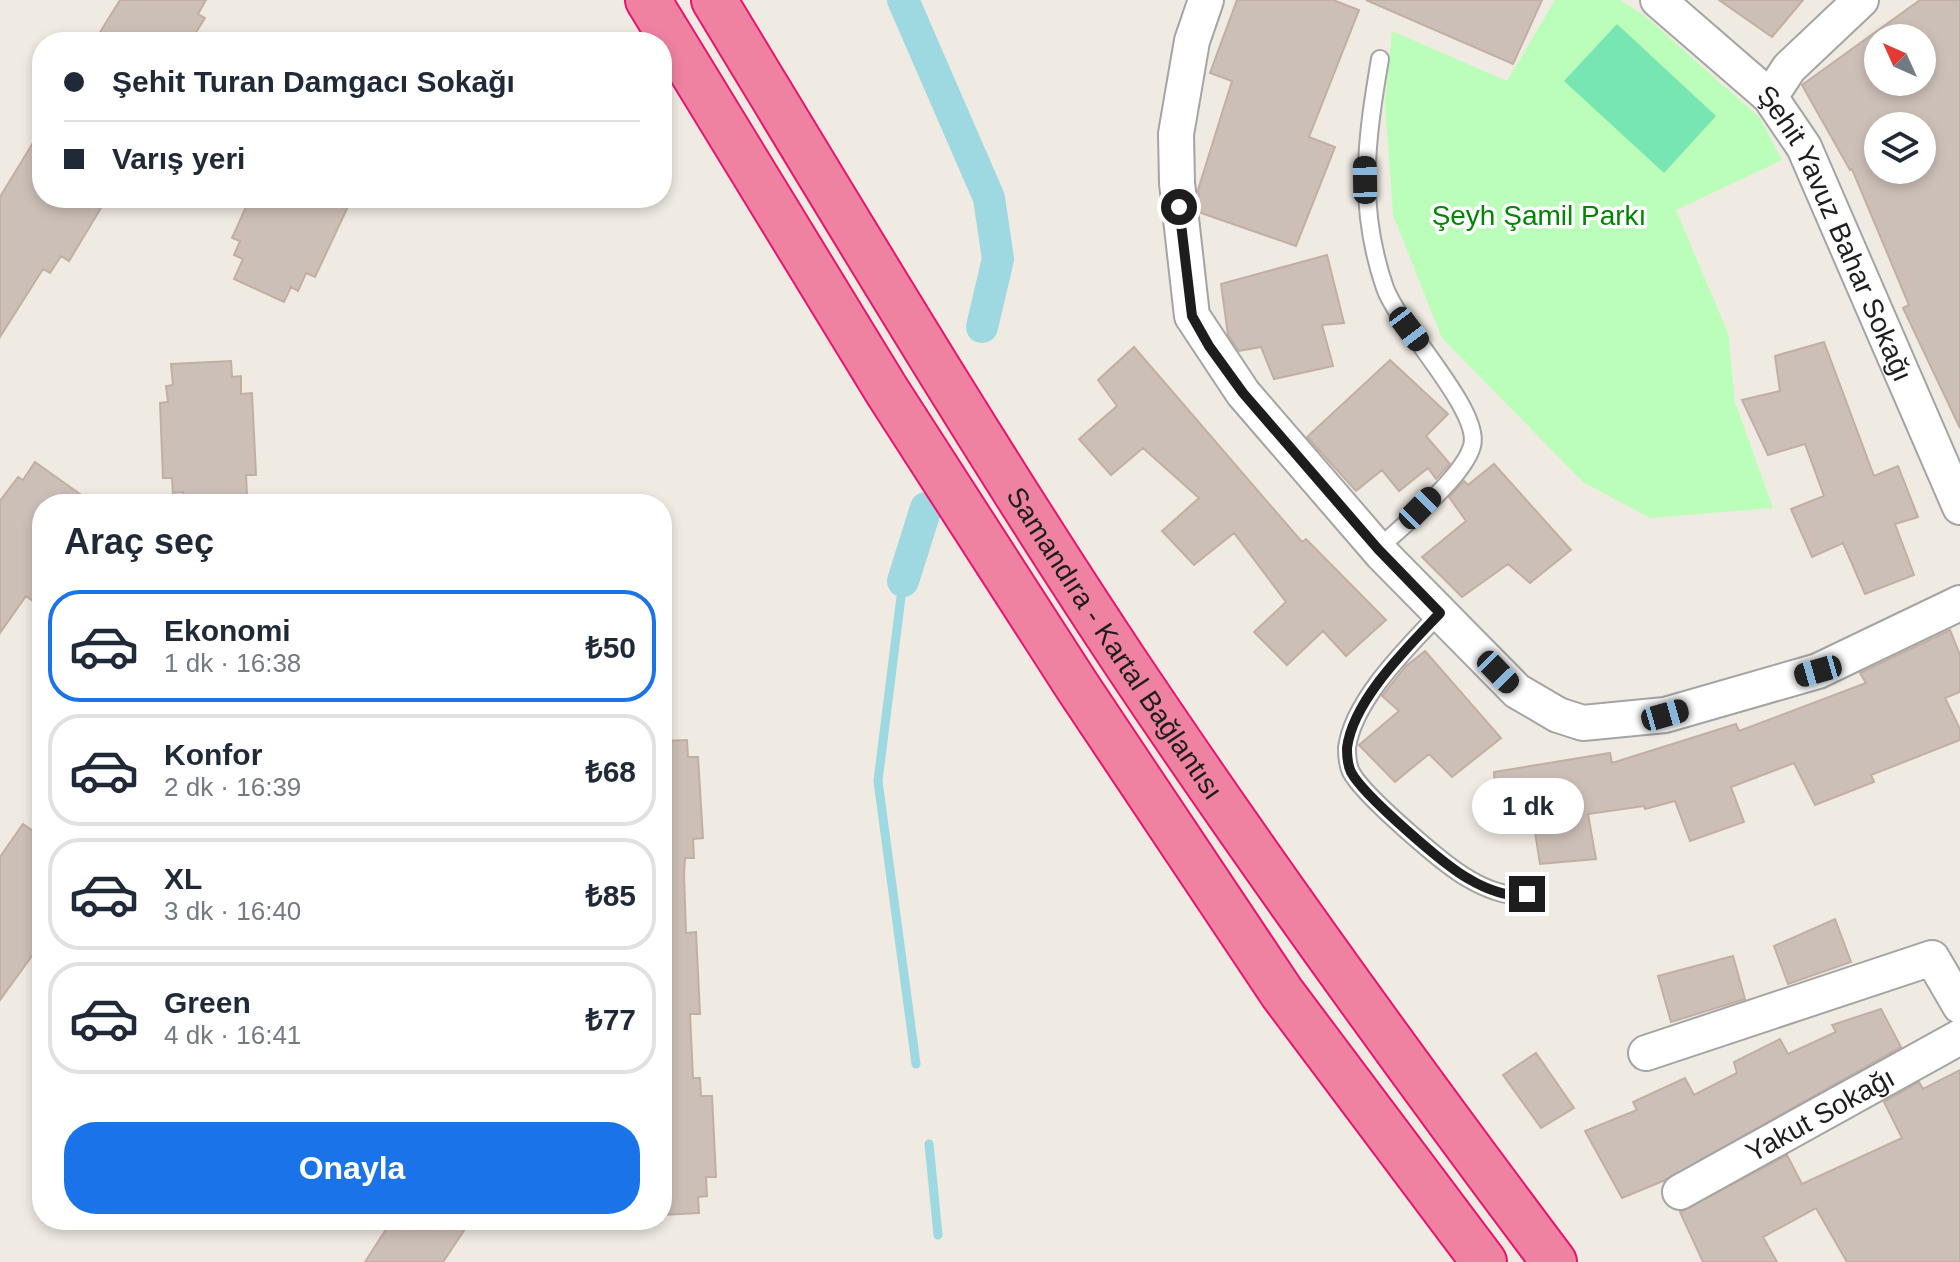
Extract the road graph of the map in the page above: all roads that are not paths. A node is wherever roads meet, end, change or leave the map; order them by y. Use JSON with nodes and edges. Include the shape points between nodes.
{"nodes":[{"id":1,"x":648,"y":0,"type":"edge"},
{"id":2,"x":714,"y":0,"type":"edge"},
{"id":3,"x":1206,"y":0,"type":"edge"},
{"id":4,"x":1658,"y":0,"type":"edge"},
{"id":5,"x":1861,"y":0,"type":"edge"},
{"id":6,"x":668,"y":32,"type":"edge"},
{"id":7,"x":672,"y":39,"type":"edge"},
{"id":8,"x":1380,"y":59,"type":"dead end"},
{"id":9,"x":1770,"y":97,"type":"junction"},
{"id":10,"x":1960,"y":507,"type":"edge"},
{"id":11,"x":1378,"y":549,"type":"junction"},
{"id":12,"x":1960,"y":603,"type":"edge"},
{"id":13,"x":1440,"y":613,"type":"junction"},
{"id":14,"x":1527,"y":894,"type":"dead end"},
{"id":15,"x":1960,"y":1006,"type":"edge"},
{"id":16,"x":1960,"y":1037,"type":"edge"},
{"id":17,"x":1646,"y":1053,"type":"dead end"},
{"id":18,"x":1680,"y":1192,"type":"dead end"},
{"id":19,"x":1484,"y":1262,"type":"edge"},
{"id":20,"x":1554,"y":1262,"type":"edge"}],
"edges":[{"from":1,"to":6,"type":"highway","name":"Samandıra - Kartal Bağlantısı"},
{"from":2,"to":20,"type":"highway","name":"Samandıra - Kartal Bağlantısı","via":[[1124,660],[1308,925]]},
{"from":3,"to":11,"type":"street","via":[[1192,41],[1176,134],[1192,316],[1243,393]]},
{"from":4,"to":9,"type":"street","name":"Şehit Yavuz Bahar Sokağı"},
{"from":5,"to":9,"type":"street","via":[[1789,68]]},
{"from":7,"to":19,"type":"highway","name":"Samandıra - Kartal Bağlantısı","via":[[887,391],[1077,686],[1282,993]]},
{"from":8,"to":11,"type":"lane","via":[[1365,145],[1366,199],[1385,288],[1468,414],[1474,434],[1472,448],[1458,469]]},
{"from":9,"to":10,"type":"street","name":"Şehit Yavuz Bahar Sokağı","via":[[1804,147]]},
{"from":11,"to":13,"type":"street"},
{"from":12,"to":13,"type":"street","via":[[1818,671],[1665,715],[1583,723],[1517,691]]},
{"from":13,"to":14,"type":"lane","via":[[1396,660],[1353,723],[1347,751],[1351,772],[1388,813],[1469,879],[1505,894]]},
{"from":15,"to":17,"type":"street","via":[[1932,958]]},
{"from":16,"to":18,"type":"street","name":"Yakut Sokağı"}]}
